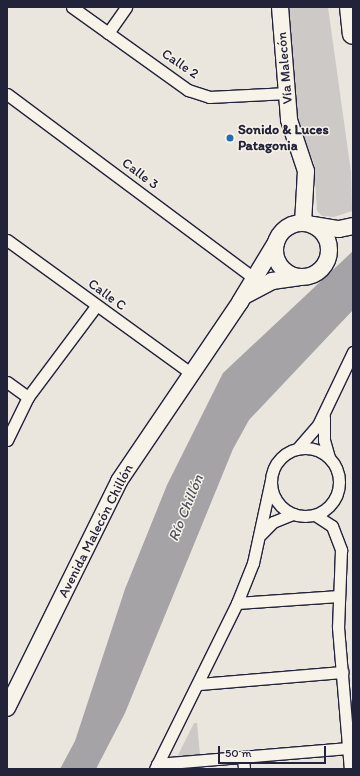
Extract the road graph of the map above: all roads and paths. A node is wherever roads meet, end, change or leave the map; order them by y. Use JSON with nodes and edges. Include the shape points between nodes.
{"nodes":[{"id":1,"x":72,"y":7,"type":"edge"},
{"id":2,"x":126,"y":7,"type":"edge"},
{"id":3,"x":280,"y":7,"type":"edge"},
{"id":4,"x":350,"y":7,"type":"edge"},
{"id":5,"x":108,"y":33,"type":"junction"},
{"id":6,"x":353,"y":34,"type":"edge"},
{"id":7,"x":288,"y":93,"type":"junction"},
{"id":8,"x":7,"y":94,"type":"edge"},
{"id":9,"x":307,"y":224,"type":"junction"},
{"id":10,"x":353,"y":227,"type":"edge"},
{"id":11,"x":7,"y":240,"type":"edge"},
{"id":12,"x":277,"y":240,"type":"junction"},
{"id":13,"x":328,"y":259,"type":"junction"},
{"id":14,"x":302,"y":276,"type":"junction"},
{"id":15,"x":254,"y":278,"type":"junction"},
{"id":16,"x":240,"y":302,"type":"junction"},
{"id":17,"x":96,"y":306,"type":"junction"},
{"id":18,"x":353,"y":352,"type":"edge"},
{"id":19,"x":191,"y":373,"type":"junction"},
{"id":20,"x":7,"y":382,"type":"edge"},
{"id":21,"x":28,"y":397,"type":"junction"},
{"id":22,"x":327,"y":407,"type":"junction"},
{"id":23,"x":7,"y":440,"type":"edge"},
{"id":24,"x":297,"y":449,"type":"junction"},
{"id":25,"x":329,"y":458,"type":"junction"},
{"id":26,"x":271,"y":480,"type":"junction"},
{"id":27,"x":293,"y":514,"type":"junction"},
{"id":28,"x":315,"y":515,"type":"junction"},
{"id":29,"x":259,"y":536,"type":"junction"},
{"id":30,"x":339,"y":596,"type":"junction"},
{"id":31,"x":238,"y":603,"type":"junction"},
{"id":32,"x":342,"y":672,"type":"junction"},
{"id":33,"x":199,"y":684,"type":"junction"},
{"id":34,"x":9,"y":698,"type":"edge"},
{"id":35,"x":348,"y":748,"type":"junction"},
{"id":36,"x":243,"y":756,"type":"junction"},
{"id":37,"x":156,"y":766,"type":"edge"},
{"id":38,"x":244,"y":769,"type":"edge"},
{"id":39,"x":350,"y":769,"type":"edge"}],
"edges":[{"from":1,"to":5,"type":"street","name":"Calle 2"},
{"from":2,"to":5,"type":"street"},
{"from":3,"to":7,"type":"main road","name":"Vía Malecón"},
{"from":4,"to":6,"type":"highway"},
{"from":5,"to":7,"type":"street","name":"Calle 2","via":[[188,90],[209,97]]},
{"from":7,"to":9,"type":"main road","name":"Vía Malecón","via":[[292,130],[306,171]]},
{"from":8,"to":15,"type":"street","name":"Calle 3"},
{"from":9,"to":10,"type":"main road","via":[[339,229]]},
{"from":9,"to":12,"type":"main road","via":[[287,228]]},
{"from":9,"to":13,"type":"main road","via":[[319,228],[328,242]]},
{"from":10,"to":13,"type":"main road","via":[[338,242]]},
{"from":11,"to":17,"type":"street","name":"Calle C"},
{"from":12,"to":14,"type":"main road","via":[[275,249],[280,265],[293,275]]},
{"from":12,"to":15,"type":"main road","name":"Avenida Malecón Chillón"},
{"from":13,"to":14,"type":"main road","via":[[317,272]]},
{"from":14,"to":16,"type":"main road","name":"Avenida Malecón Chillón","via":[[280,278],[262,284]]},
{"from":15,"to":16,"type":"main road","name":"Avenida Malecón Chillón"},
{"from":16,"to":19,"type":"main road","name":"Avenida Malecón Chillón"},
{"from":17,"to":19,"type":"street","name":"Calle C"},
{"from":17,"to":21,"type":"street"},
{"from":18,"to":22,"type":"street"},
{"from":19,"to":34,"type":"main road","name":"Avenida Malecón Chillón","via":[[119,480]]},
{"from":20,"to":21,"type":"street"},
{"from":21,"to":23,"type":"street"},
{"from":22,"to":24,"type":"street","via":[[318,425]]},
{"from":22,"to":25,"type":"street","via":[[323,430]]},
{"from":24,"to":25,"type":"street","via":[[319,451]]},
{"from":24,"to":26,"type":"street","via":[[279,460]]},
{"from":25,"to":28,"type":"street","via":[[338,473],[339,490],[326,510]]},
{"from":26,"to":27,"type":"street","via":[[276,500]]},
{"from":26,"to":29,"type":"street"},
{"from":27,"to":28,"type":"street"},
{"from":27,"to":29,"type":"street","via":[[273,522]]},
{"from":28,"to":30,"type":"street","via":[[327,521],[336,533],[341,550]]},
{"from":29,"to":31,"type":"street","via":[[253,563]]},
{"from":30,"to":31,"type":"street"},
{"from":30,"to":32,"type":"street"},
{"from":31,"to":33,"type":"street"},
{"from":32,"to":33,"type":"street"},
{"from":32,"to":35,"type":"street"},
{"from":33,"to":37,"type":"street"},
{"from":35,"to":36,"type":"street"},
{"from":35,"to":39,"type":"street"},
{"from":36,"to":37,"type":"street"},
{"from":36,"to":38,"type":"street"}]}
